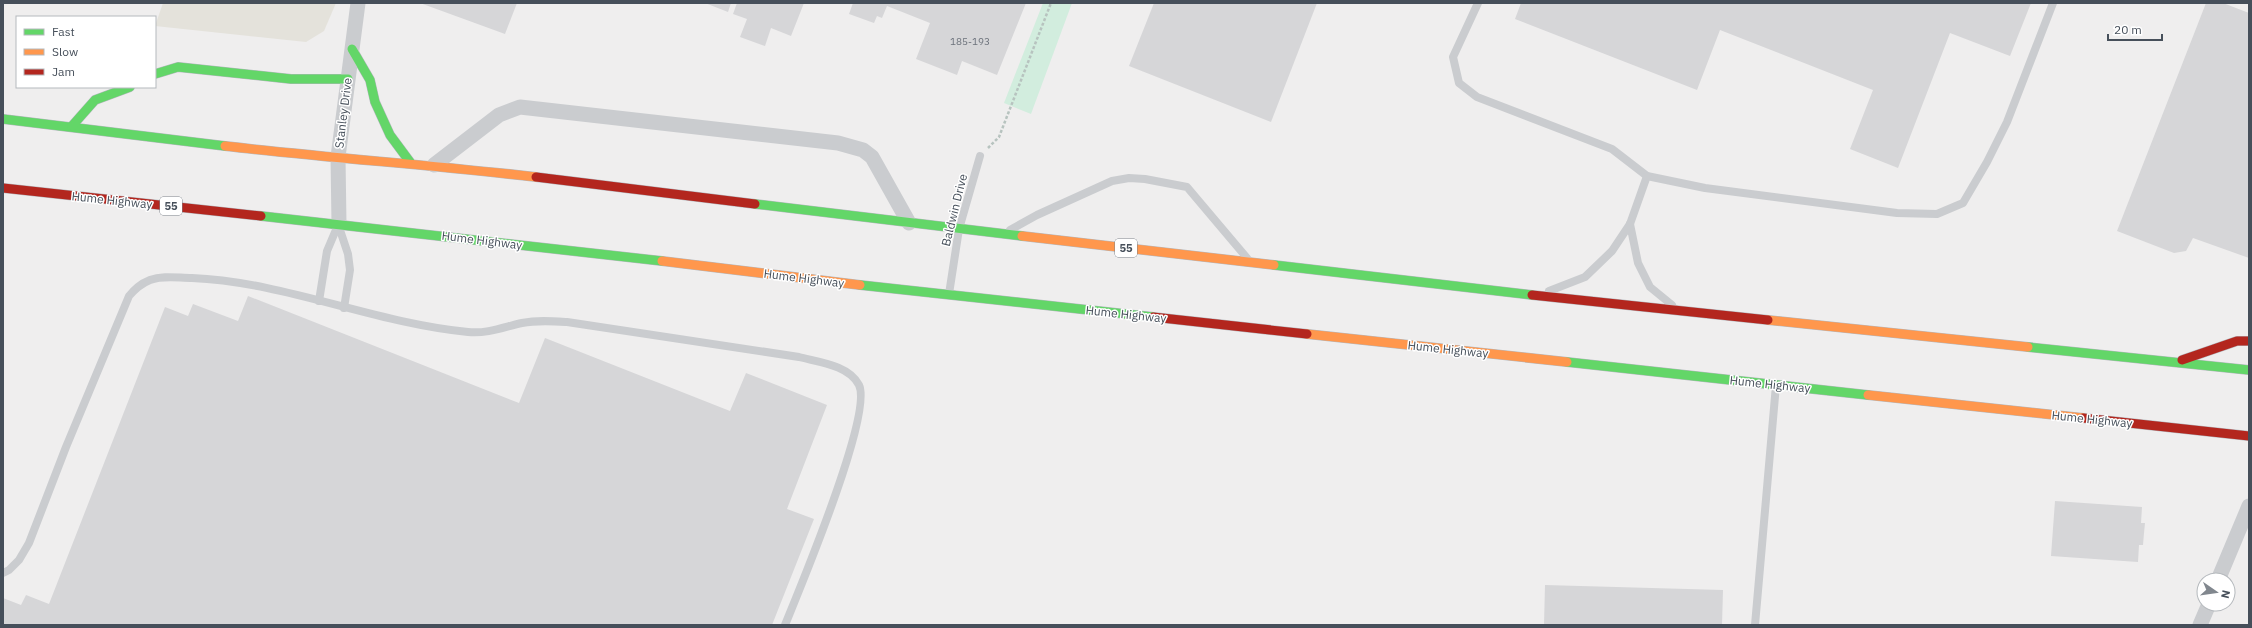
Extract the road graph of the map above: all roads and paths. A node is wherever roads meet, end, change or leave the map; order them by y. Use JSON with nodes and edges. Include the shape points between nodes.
{"nodes":[{"id":1,"x":358,"y":3,"type":"edge"},
{"id":2,"x":1051,"y":3,"type":"edge"},
{"id":3,"x":1478,"y":3,"type":"edge"},
{"id":4,"x":2053,"y":3,"type":"edge"},
{"id":5,"x":352,"y":49,"type":"junction"},
{"id":6,"x":156,"y":65,"type":"edge"},
{"id":7,"x":178,"y":68,"type":"junction"},
{"id":8,"x":156,"y":74,"type":"edge"},
{"id":9,"x":348,"y":79,"type":"junction"},
{"id":10,"x":127,"y":88,"type":"edge"},
{"id":11,"x":3,"y":119,"type":"edge"},
{"id":12,"x":72,"y":126,"type":"junction"},
{"id":13,"x":980,"y":156,"type":"joint"},
{"id":14,"x":338,"y":157,"type":"junction"},
{"id":15,"x":410,"y":162,"type":"junction"},
{"id":16,"x":434,"y":165,"type":"junction"},
{"id":17,"x":1647,"y":176,"type":"junction"},
{"id":18,"x":3,"y":188,"type":"edge"},
{"id":19,"x":909,"y":223,"type":"junction"},
{"id":20,"x":339,"y":224,"type":"junction"},
{"id":21,"x":1630,"y":224,"type":"junction"},
{"id":22,"x":959,"y":229,"type":"junction"},
{"id":23,"x":1003,"y":234,"type":"junction"},
{"id":24,"x":1251,"y":262,"type":"junction"},
{"id":25,"x":949,"y":295,"type":"junction"},
{"id":26,"x":1537,"y":295,"type":"junction"},
{"id":27,"x":319,"y":301,"type":"junction"},
{"id":28,"x":344,"y":308,"type":"junction"},
{"id":29,"x":1678,"y":311,"type":"junction"},
{"id":30,"x":2249,"y":341,"type":"edge"},
{"id":31,"x":2178,"y":362,"type":"junction"},
{"id":32,"x":2249,"y":370,"type":"edge"},
{"id":33,"x":1776,"y":385,"type":"junction"},
{"id":34,"x":2249,"y":436,"type":"edge"},
{"id":35,"x":2249,"y":506,"type":"edge"},
{"id":36,"x":2221,"y":572,"type":"edge"},
{"id":37,"x":3,"y":573,"type":"edge"},
{"id":38,"x":2206,"y":612,"type":"edge"},
{"id":39,"x":785,"y":625,"type":"edge"},
{"id":40,"x":1756,"y":625,"type":"edge"},
{"id":41,"x":2200,"y":625,"type":"edge"}],
"edges":[{"from":1,"to":5,"type":"street","name":"Stanley Drive"},
{"from":2,"to":13,"type":"path","via":[[999,137]]},
{"from":3,"to":17,"type":"lane","via":[[1454,57],[1459,83],[1477,97],[1612,149]]},
{"from":4,"to":17,"type":"lane","via":[[2007,122],[1963,203],[1937,214],[1897,213],[1705,188]]},
{"from":5,"to":9,"type":"street","name":"Stanley Drive"},
{"from":5,"to":15,"type":"highway","via":[[370,80],[375,102],[390,135]]},
{"from":6,"to":7,"type":"lane"},
{"from":7,"to":8,"type":"highway"},
{"from":7,"to":9,"type":"highway","via":[[291,79]]},
{"from":9,"to":14,"type":"street","name":"Stanley Drive"},
{"from":10,"to":12,"type":"highway","via":[[94,100]]},
{"from":11,"to":12,"type":"highway","number":"55"},
{"from":12,"to":14,"type":"highway","number":"55"},
{"from":13,"to":22,"type":"lane","name":"Baldwin Drive"},
{"from":14,"to":15,"type":"highway","number":"55"},
{"from":14,"to":20,"type":"street","name":"Stanley Drive"},
{"from":15,"to":16,"type":"highway","number":"55"},
{"from":16,"to":19,"type":"highway","number":"55"},
{"from":16,"to":19,"type":"street","via":[[499,115],[520,107],[838,143],[863,150],[872,157]]},
{"from":17,"to":21,"type":"lane"},
{"from":18,"to":20,"type":"highway","name":"Hume Highway","number":"55"},
{"from":19,"to":22,"type":"highway","number":"55"},
{"from":20,"to":25,"type":"highway","name":"Hume Highway","number":"55"},
{"from":20,"to":27,"type":"lane","via":[[327,251]]},
{"from":20,"to":28,"type":"lane","via":[[350,270]]},
{"from":21,"to":26,"type":"lane","via":[[1612,251],[1585,277]]},
{"from":21,"to":29,"type":"lane","via":[[1638,263],[1650,287]]},
{"from":22,"to":23,"type":"highway","number":"55"},
{"from":22,"to":25,"type":"lane","name":"Baldwin Drive"},
{"from":23,"to":24,"type":"highway","number":"55"},
{"from":23,"to":24,"type":"lane","via":[[1037,215],[1112,181],[1145,179],[1187,187]]},
{"from":24,"to":26,"type":"highway","number":"55"},
{"from":25,"to":33,"type":"highway","name":"Hume Highway","number":"55"},
{"from":26,"to":29,"type":"highway","number":"55"},
{"from":27,"to":28,"type":"lane"},
{"from":27,"to":37,"type":"lane","via":[[273,288],[212,279],[168,277],[151,280],[137,287],[128,296],[29,543],[19,560]]},
{"from":28,"to":39,"type":"lane","via":[[394,320],[470,332],[498,331],[540,320],[567,322],[799,357],[833,366],[851,376],[858,384],[861,394],[858,423],[823,530]]},
{"from":29,"to":31,"type":"highway","number":"55"},
{"from":30,"to":31,"type":"highway","via":[[2237,341]]},
{"from":31,"to":32,"type":"highway","number":"55"},
{"from":33,"to":34,"type":"highway","name":"Hume Highway","number":"55"},
{"from":33,"to":40,"type":"lane"},
{"from":35,"to":36,"type":"street"},
{"from":38,"to":41,"type":"street"}]}
